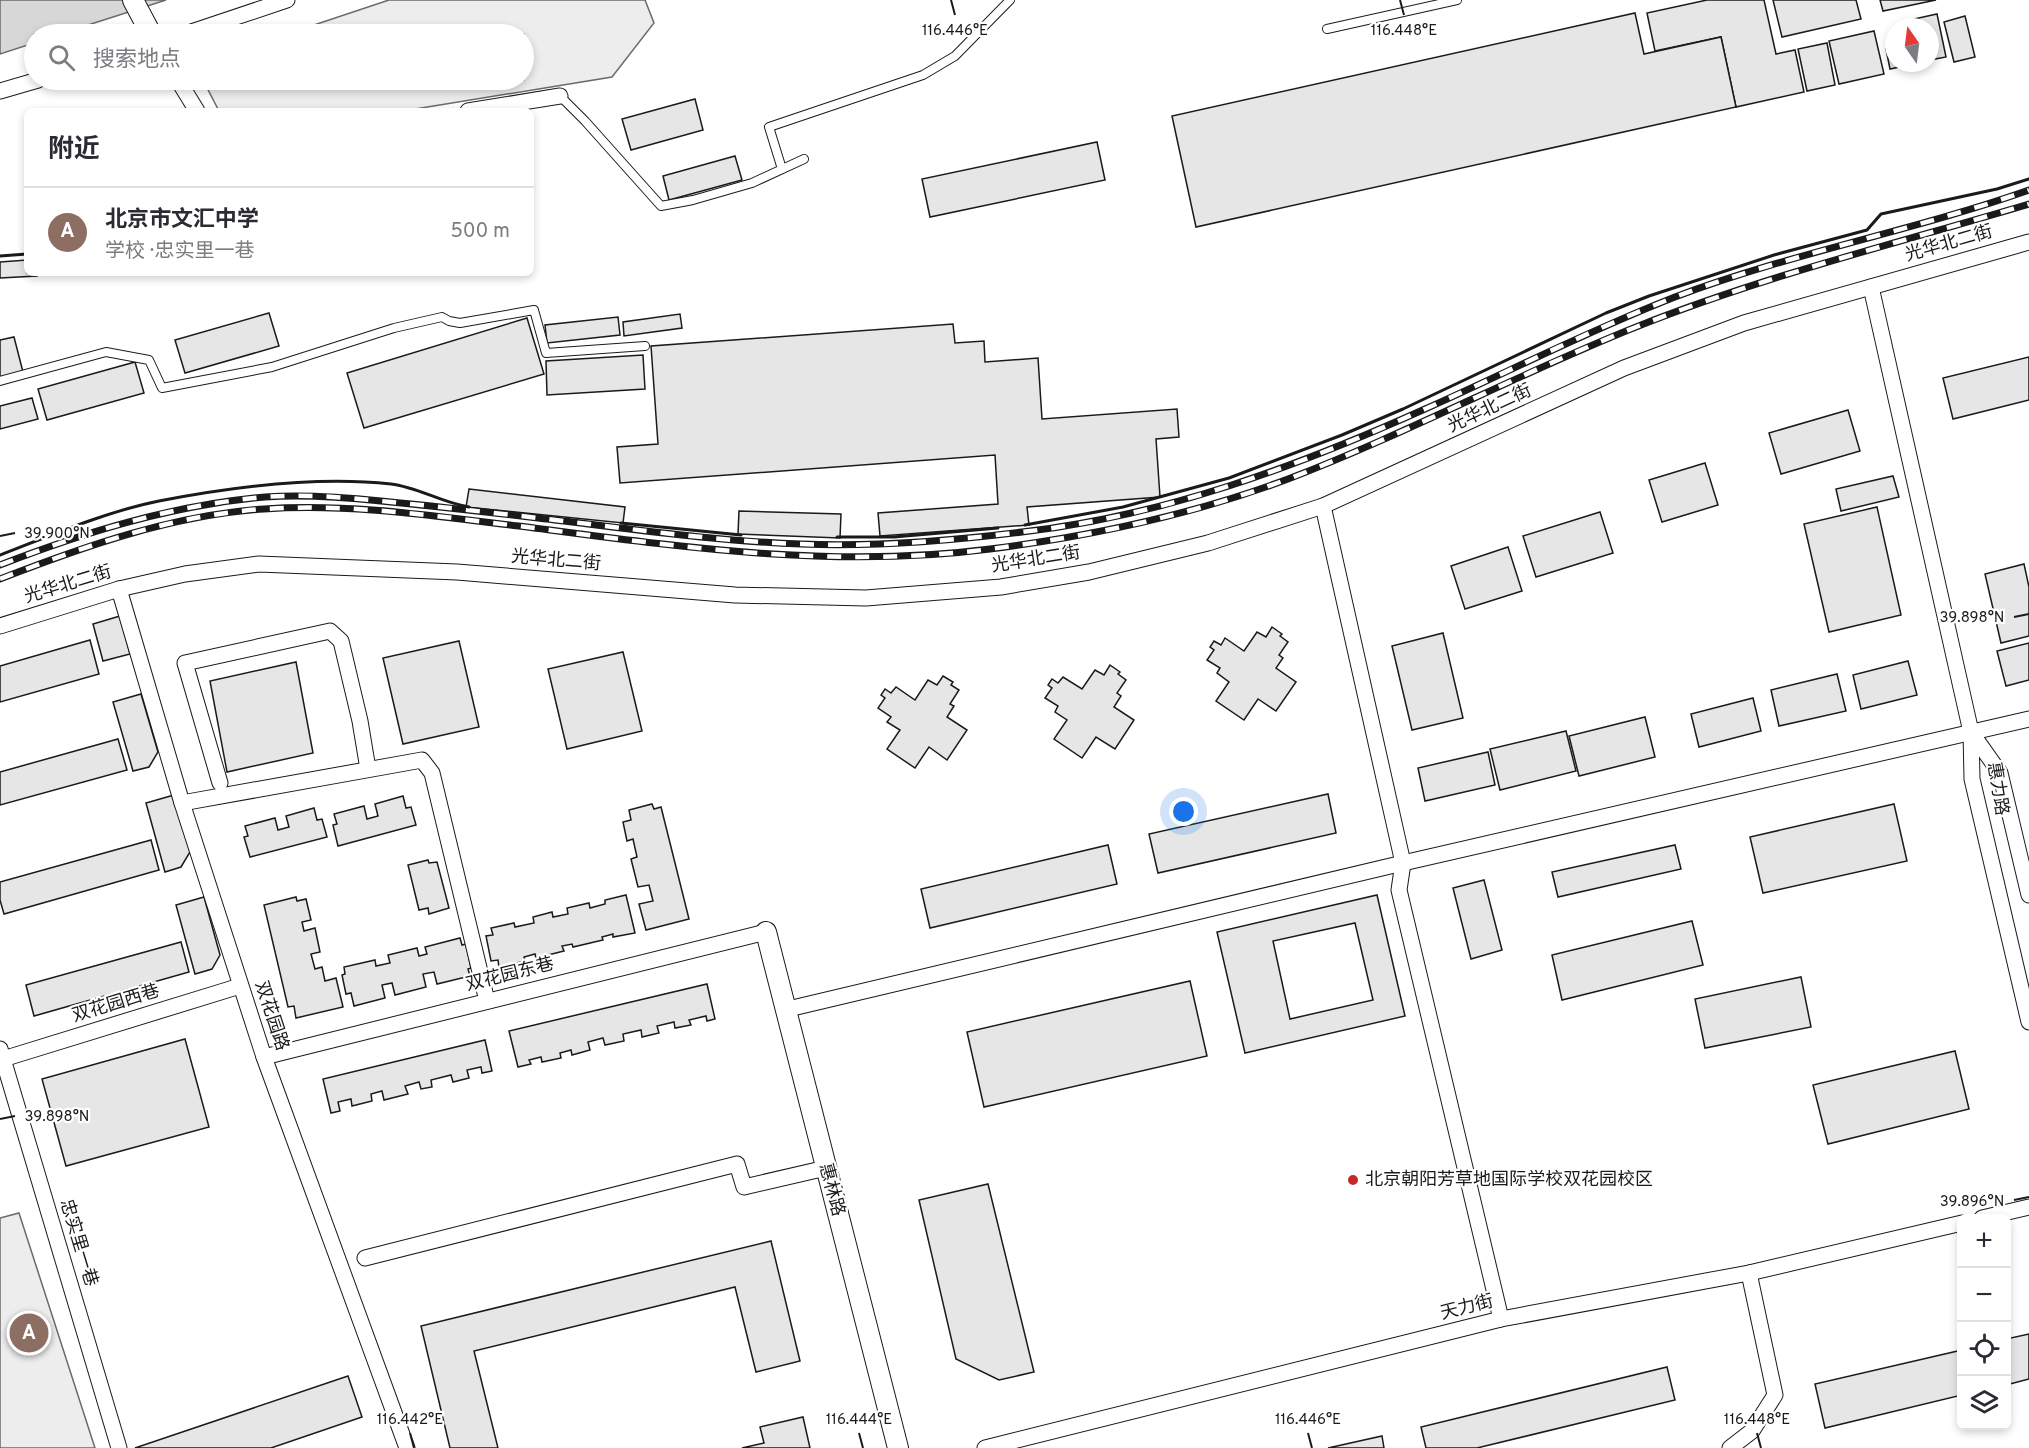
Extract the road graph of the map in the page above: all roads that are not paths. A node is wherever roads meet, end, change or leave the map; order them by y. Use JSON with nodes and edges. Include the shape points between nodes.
{"nodes":[{"id":1,"x":133,"y":0,"type":"edge"},
{"id":2,"x":287,"y":0,"type":"edge"},
{"id":3,"x":1010,"y":0,"type":"edge"},
{"id":4,"x":1457,"y":0,"type":"edge"},
{"id":5,"x":145,"y":24,"type":"edge"},
{"id":6,"x":214,"y":24,"type":"edge"},
{"id":7,"x":1327,"y":29,"type":"dead end"},
{"id":8,"x":24,"y":84,"type":"edge"},
{"id":9,"x":183,"y":90,"type":"edge"},
{"id":10,"x":0,"y":91,"type":"edge"},
{"id":11,"x":560,"y":96,"type":"joint"},
{"id":12,"x":195,"y":108,"type":"edge"},
{"id":13,"x":486,"y":108,"type":"edge"},
{"id":14,"x":804,"y":159,"type":"dead end"},
{"id":15,"x":783,"y":170,"type":"junction"},
{"id":16,"x":2029,"y":242,"type":"edge"},
{"id":17,"x":1871,"y":287,"type":"junction"},
{"id":18,"x":645,"y":346,"type":"dead end"},
{"id":19,"x":0,"y":381,"type":"edge"},
{"id":20,"x":1323,"y":506,"type":"junction"},
{"id":21,"x":119,"y":589,"type":"junction"},
{"id":22,"x":0,"y":626,"type":"edge"},
{"id":23,"x":2029,"y":719,"type":"edge"},
{"id":24,"x":1971,"y":732,"type":"junction"},
{"id":25,"x":368,"y":769,"type":"junction"},
{"id":26,"x":220,"y":783,"type":"dead end"},
{"id":27,"x":182,"y":803,"type":"junction"},
{"id":28,"x":1403,"y":863,"type":"junction"},
{"id":29,"x":2029,"y":895,"type":"edge"},
{"id":30,"x":766,"y":932,"type":"joint"},
{"id":31,"x":240,"y":986,"type":"junction"},
{"id":32,"x":487,"y":1001,"type":"junction"},
{"id":33,"x":784,"y":1010,"type":"junction"},
{"id":34,"x":2029,"y":1022,"type":"edge"},
{"id":35,"x":2,"y":1054,"type":"edge"},
{"id":36,"x":264,"y":1057,"type":"junction"},
{"id":37,"x":826,"y":1168,"type":"junction"},
{"id":38,"x":2029,"y":1207,"type":"edge"},
{"id":39,"x":1999,"y":1214,"type":"edge"},
{"id":40,"x":1957,"y":1224,"type":"edge"},
{"id":41,"x":364,"y":1258,"type":"dead end"},
{"id":42,"x":1749,"y":1273,"type":"junction"},
{"id":43,"x":1501,"y":1319,"type":"junction"},
{"id":44,"x":119,"y":1448,"type":"edge"},
{"id":45,"x":407,"y":1448,"type":"edge"},
{"id":46,"x":898,"y":1448,"type":"edge"},
{"id":47,"x":985,"y":1448,"type":"edge"},
{"id":48,"x":1730,"y":1448,"type":"edge"}],
"edges":[{"from":1,"to":5,"type":"street"},
{"from":2,"to":6,"type":"street"},
{"from":3,"to":15,"type":"lane","via":[[955,56],[923,75],[769,127]]},
{"from":4,"to":7,"type":"lane"},
{"from":8,"to":10,"type":"street"},
{"from":9,"to":12,"type":"street"},
{"from":11,"to":13,"type":"street"},
{"from":11,"to":15,"type":"lane","via":[[660,206],[752,183]]},
{"from":14,"to":15,"type":"lane"},
{"from":16,"to":17,"type":"street","name":"光华北二街"},
{"from":17,"to":20,"type":"street","name":"光华北二街","via":[[1744,323],[1624,368]]},
{"from":17,"to":24,"type":"street"},
{"from":18,"to":19,"type":"lane","via":[[546,353],[534,310],[460,323],[442,317],[272,367],[162,388],[148,360],[106,352]]},
{"from":20,"to":21,"type":"street","name":"光华北二街","via":[[1208,543],[1089,572],[1001,587],[866,598],[735,595],[457,572],[259,564],[184,574]]},
{"from":20,"to":28,"type":"street"},
{"from":21,"to":22,"type":"street","name":"光华北二街"},
{"from":21,"to":27,"type":"street","name":"双花园路"},
{"from":23,"to":24,"type":"street"},
{"from":24,"to":28,"type":"street"},
{"from":24,"to":29,"type":"street","name":"惠力路","via":[[2000,773]]},
{"from":24,"to":34,"type":"street","name":"惠力路","via":[[1972,779]]},
{"from":25,"to":26,"type":"street","via":[[341,641],[330,632],[185,663]]},
{"from":25,"to":27,"type":"street"},
{"from":25,"to":32,"type":"street","via":[[422,760],[432,773]]},
{"from":27,"to":31,"type":"street","name":"双花园路"},
{"from":28,"to":33,"type":"street"},
{"from":28,"to":43,"type":"street","via":[[1399,890]]},
{"from":30,"to":32,"type":"street","name":"双花园东巷"},
{"from":30,"to":33,"type":"street","name":"惠林路"},
{"from":31,"to":35,"type":"street","name":"双花园西巷"},
{"from":31,"to":36,"type":"street","name":"双花园路"},
{"from":32,"to":36,"type":"street","name":"双花园东巷"},
{"from":33,"to":37,"type":"street","name":"惠林路"},
{"from":35,"to":44,"type":"street","name":"忠实里一巷"},
{"from":36,"to":45,"type":"street","name":"双花园路"},
{"from":37,"to":41,"type":"street","via":[[744,1187],[737,1164]]},
{"from":37,"to":46,"type":"street","name":"惠林路"},
{"from":38,"to":39,"type":"street"},
{"from":40,"to":42,"type":"street","name":"天力街"},
{"from":42,"to":43,"type":"street","name":"天力街"},
{"from":42,"to":48,"type":"street","via":[[1775,1395],[1752,1431]]},
{"from":43,"to":47,"type":"street","name":"天力街"}]}
